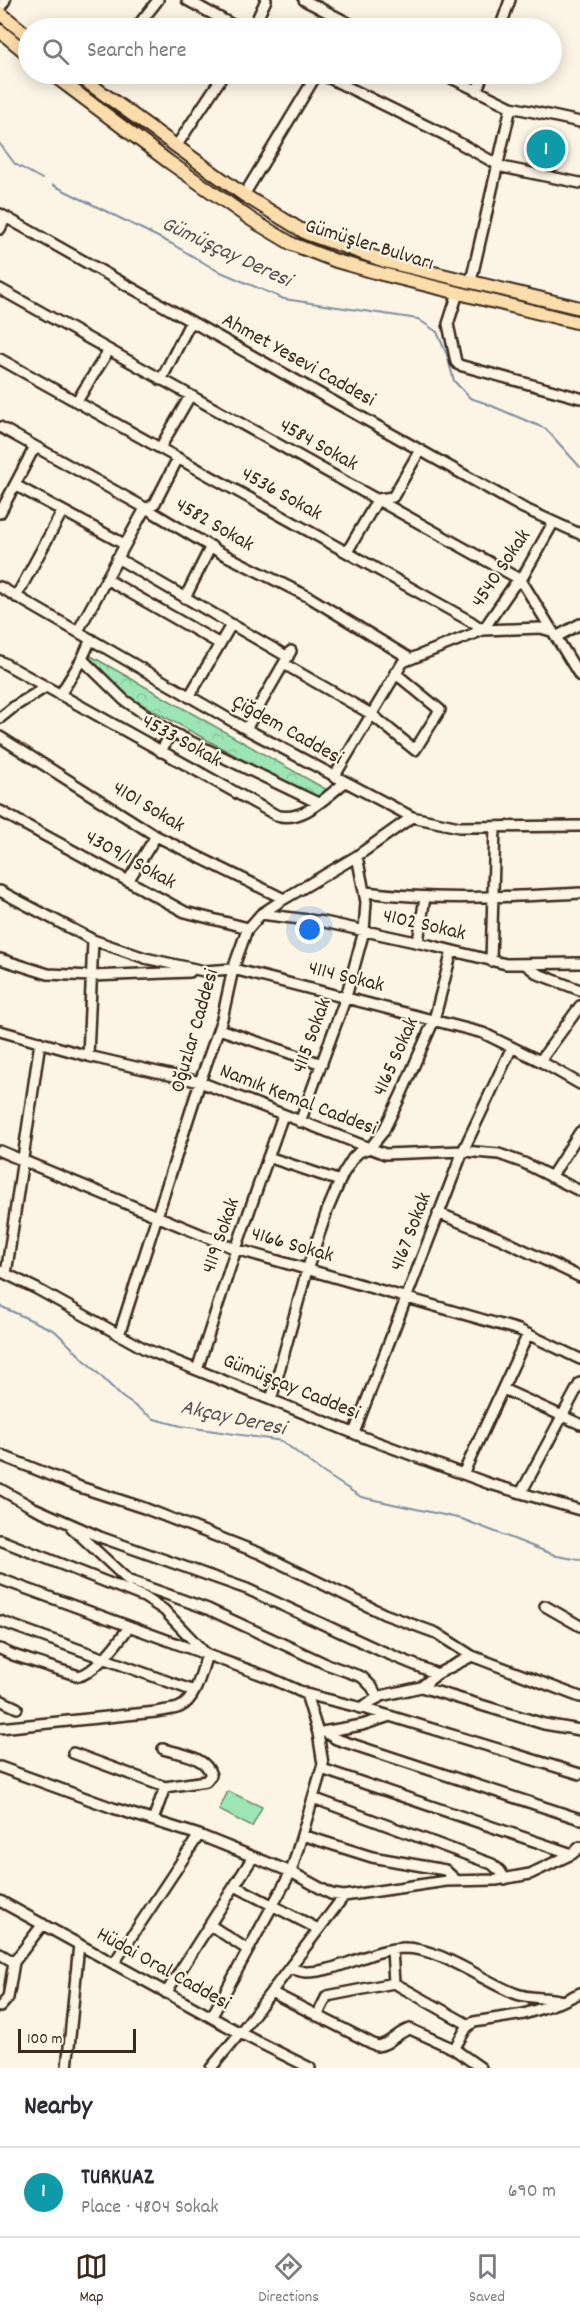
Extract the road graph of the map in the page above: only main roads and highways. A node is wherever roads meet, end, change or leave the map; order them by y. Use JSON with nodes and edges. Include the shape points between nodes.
{"nodes":[{"id":1,"x":0,"y":14,"type":"edge"},
{"id":2,"x":18,"y":28,"type":"edge"},
{"id":3,"x":0,"y":31,"type":"edge"},
{"id":4,"x":18,"y":46,"type":"edge"},
{"id":5,"x":65,"y":84,"type":"edge"},
{"id":6,"x":91,"y":84,"type":"edge"},
{"id":7,"x":177,"y":145,"type":"junction"},
{"id":8,"x":167,"y":160,"type":"junction"},
{"id":9,"x":580,"y":308,"type":"edge"},
{"id":10,"x":580,"y":323,"type":"edge"}],
"edges":[{"from":1,"to":2,"type":"main road"},
{"from":3,"to":4,"type":"main road"},
{"from":5,"to":8,"type":"main road","name":"Gümüşler Bulvarı"},
{"from":6,"to":7,"type":"main road","name":"Gümüşler Bulvarı"},
{"from":7,"to":8,"type":"main road","via":[[165,148]]},
{"from":7,"to":9,"type":"main road","name":"Gümüşler Bulvarı","via":[[244,195],[306,233],[388,262]]},
{"from":8,"to":10,"type":"main road","name":"Gümüşler Bulvarı","via":[[292,244],[382,274]]}]}
